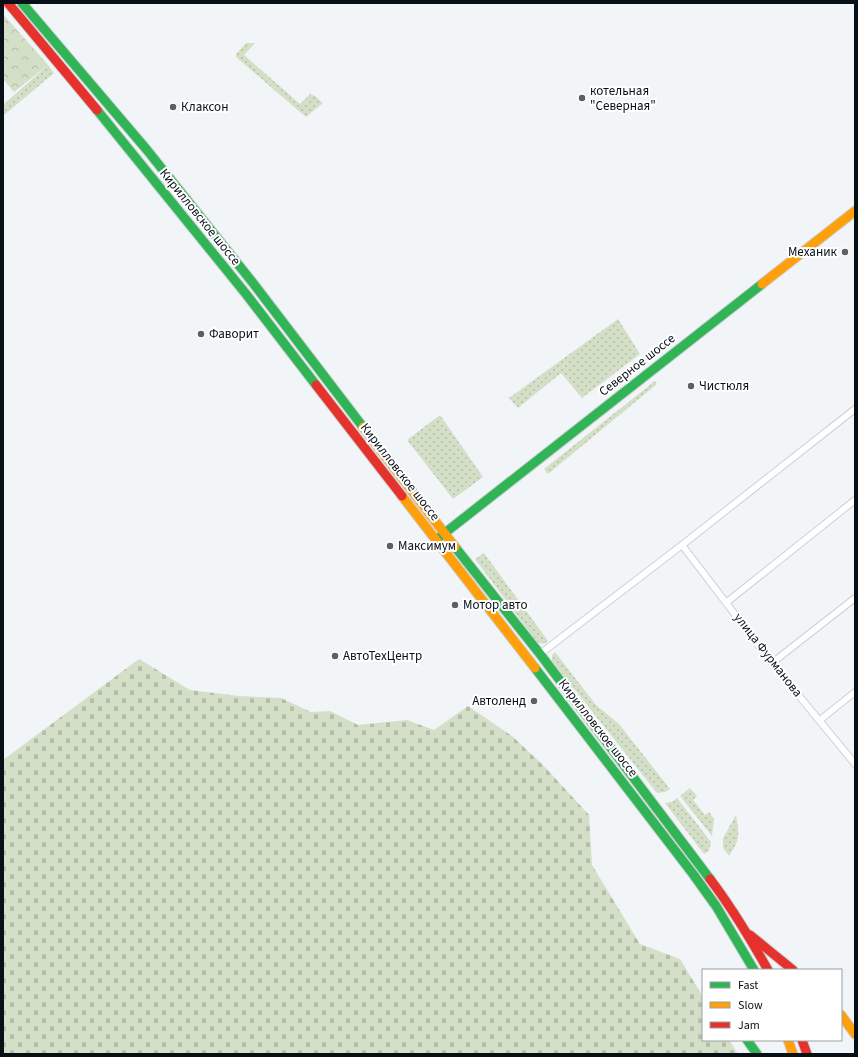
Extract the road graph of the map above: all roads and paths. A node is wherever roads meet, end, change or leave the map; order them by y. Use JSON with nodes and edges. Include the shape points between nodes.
{"nodes":[{"id":1,"x":8,"y":3,"type":"edge"},
{"id":2,"x":22,"y":3,"type":"edge"},
{"id":3,"x":855,"y":211,"type":"edge"},
{"id":4,"x":855,"y":409,"type":"edge"},
{"id":5,"x":855,"y":500,"type":"edge"},
{"id":6,"x":445,"y":533,"type":"junction"},
{"id":7,"x":436,"y":540,"type":"junction"},
{"id":8,"x":682,"y":545,"type":"junction"},
{"id":9,"x":855,"y":598,"type":"edge"},
{"id":10,"x":727,"y":602,"type":"junction"},
{"id":11,"x":540,"y":654,"type":"junction"},
{"id":12,"x":772,"y":663,"type":"junction"},
{"id":13,"x":855,"y":692,"type":"edge"},
{"id":14,"x":820,"y":720,"type":"junction"},
{"id":15,"x":855,"y":764,"type":"edge"},
{"id":16,"x":746,"y":931,"type":"junction"},
{"id":17,"x":742,"y":948,"type":"junction"},
{"id":18,"x":748,"y":969,"type":"edge"},
{"id":19,"x":753,"y":969,"type":"edge"},
{"id":20,"x":767,"y":969,"type":"edge"},
{"id":21,"x":792,"y":969,"type":"edge"},
{"id":22,"x":843,"y":1019,"type":"edge"},
{"id":23,"x":855,"y":1034,"type":"edge"},
{"id":24,"x":747,"y":1041,"type":"edge"},
{"id":25,"x":788,"y":1041,"type":"edge"},
{"id":26,"x":803,"y":1041,"type":"edge"},
{"id":27,"x":757,"y":1054,"type":"edge"},
{"id":28,"x":793,"y":1054,"type":"edge"},
{"id":29,"x":807,"y":1054,"type":"edge"}],
"edges":[{"from":1,"to":7,"type":"main road","name":"Кирилловское шоссе","via":[[246,294]]},
{"from":2,"to":6,"type":"main road","name":"Кирилловское шоссе","via":[[147,150]]},
{"from":3,"to":6,"type":"main road","name":"Северное шоссе"},
{"from":4,"to":8,"type":"street"},
{"from":5,"to":10,"type":"street"},
{"from":6,"to":7,"type":"main road","name":"Северное шоссе"},
{"from":6,"to":11,"type":"main road","name":"Кирилловское шоссе"},
{"from":7,"to":17,"type":"main road","name":"Кирилловское шоссе","via":[[664,835],[716,906]]},
{"from":8,"to":10,"type":"street","name":"улица Фурманова"},
{"from":8,"to":11,"type":"street"},
{"from":9,"to":12,"type":"street"},
{"from":10,"to":12,"type":"street","name":"улица Фурманова"},
{"from":11,"to":16,"type":"main road","name":"Кирилловское шоссе","via":[[726,899]]},
{"from":12,"to":14,"type":"street","name":"улица Фурманова"},
{"from":13,"to":14,"type":"street"},
{"from":14,"to":15,"type":"street","name":"улица Фурманова"},
{"from":16,"to":20,"type":"main road","name":"Кирилловское шоссе"},
{"from":16,"to":21,"type":"main road"},
{"from":17,"to":18,"type":"main road"},
{"from":17,"to":19,"type":"main road","name":"Кирилловское шоссе"},
{"from":22,"to":23,"type":"main road"},
{"from":24,"to":27,"type":"main road"},
{"from":25,"to":28,"type":"main road"},
{"from":26,"to":29,"type":"main road"}]}
